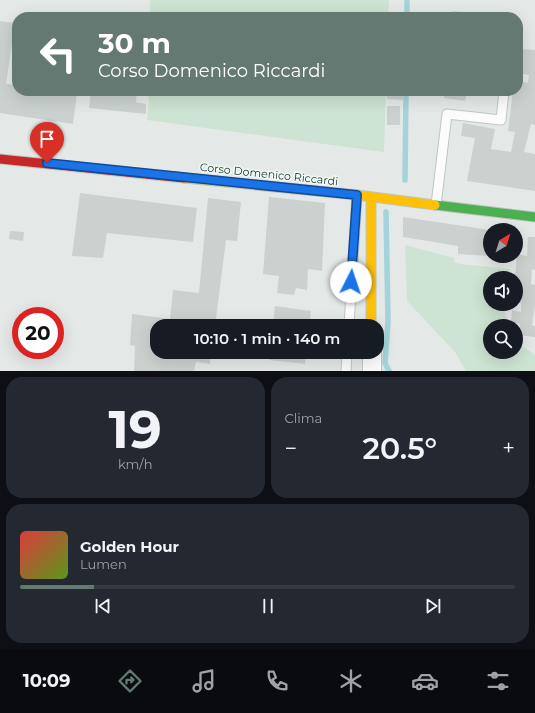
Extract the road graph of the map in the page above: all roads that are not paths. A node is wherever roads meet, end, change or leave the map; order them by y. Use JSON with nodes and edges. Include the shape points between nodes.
{"nodes":[{"id":1,"x":503,"y":96,"type":"edge"},
{"id":2,"x":0,"y":159,"type":"edge"},
{"id":3,"x":357,"y":195,"type":"junction"},
{"id":4,"x":370,"y":197,"type":"junction"},
{"id":5,"x":436,"y":205,"type":"junction"},
{"id":6,"x":535,"y":217,"type":"edge"},
{"id":7,"x":349,"y":319,"type":"edge"},
{"id":8,"x":371,"y":319,"type":"edge"},
{"id":9,"x":347,"y":359,"type":"edge"},
{"id":10,"x":372,"y":359,"type":"edge"},
{"id":11,"x":346,"y":371,"type":"edge"},
{"id":12,"x":372,"y":371,"type":"edge"}],
"edges":[{"from":1,"to":5,"type":"lane","via":[[501,120],[447,114]]},
{"from":2,"to":3,"type":"main road","name":"Corso Domenico Riccardi"},
{"from":3,"to":4,"type":"main road","name":"Corso Domenico Riccardi"},
{"from":3,"to":7,"type":"lane"},
{"from":4,"to":5,"type":"main road","name":"Corso Domenico Riccardi"},
{"from":4,"to":8,"type":"main road"},
{"from":5,"to":6,"type":"main road","name":"Corso Domenico Riccardi"},
{"from":9,"to":11,"type":"lane"},
{"from":10,"to":12,"type":"street"}]}
